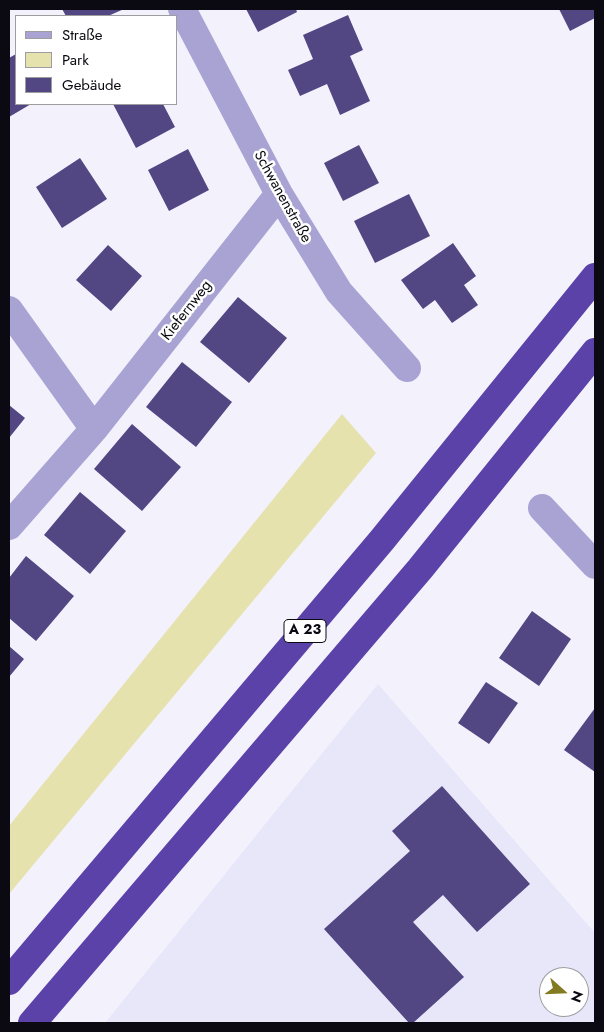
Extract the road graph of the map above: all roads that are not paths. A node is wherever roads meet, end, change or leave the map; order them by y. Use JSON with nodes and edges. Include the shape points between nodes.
{"nodes":[{"id":1,"x":182,"y":9,"type":"edge"},
{"id":2,"x":278,"y":194,"type":"junction"},
{"id":3,"x":595,"y":277,"type":"edge"},
{"id":4,"x":9,"y":310,"type":"edge"},
{"id":5,"x":595,"y":352,"type":"edge"},
{"id":6,"x":407,"y":368,"type":"dead end"},
{"id":7,"x":94,"y":429,"type":"junction"},
{"id":8,"x":542,"y":508,"type":"dead end"},
{"id":9,"x":9,"y":526,"type":"edge"},
{"id":10,"x":595,"y":565,"type":"edge"},
{"id":11,"x":9,"y":981,"type":"edge"},
{"id":12,"x":32,"y":1023,"type":"edge"}],
"edges":[{"from":1,"to":2,"type":"street","name":"Schwanenstraße"},
{"from":2,"to":6,"type":"street","name":"Schwanenstraße","via":[[339,292]]},
{"from":2,"to":7,"type":"street","name":"Kiefernweg"},
{"from":3,"to":11,"type":"highway","number":"A 23","via":[[382,540]]},
{"from":4,"to":7,"type":"street"},
{"from":5,"to":12,"type":"highway","via":[[420,570]]},
{"from":7,"to":9,"type":"street","name":"Kiefernweg"},
{"from":8,"to":10,"type":"street"}]}
